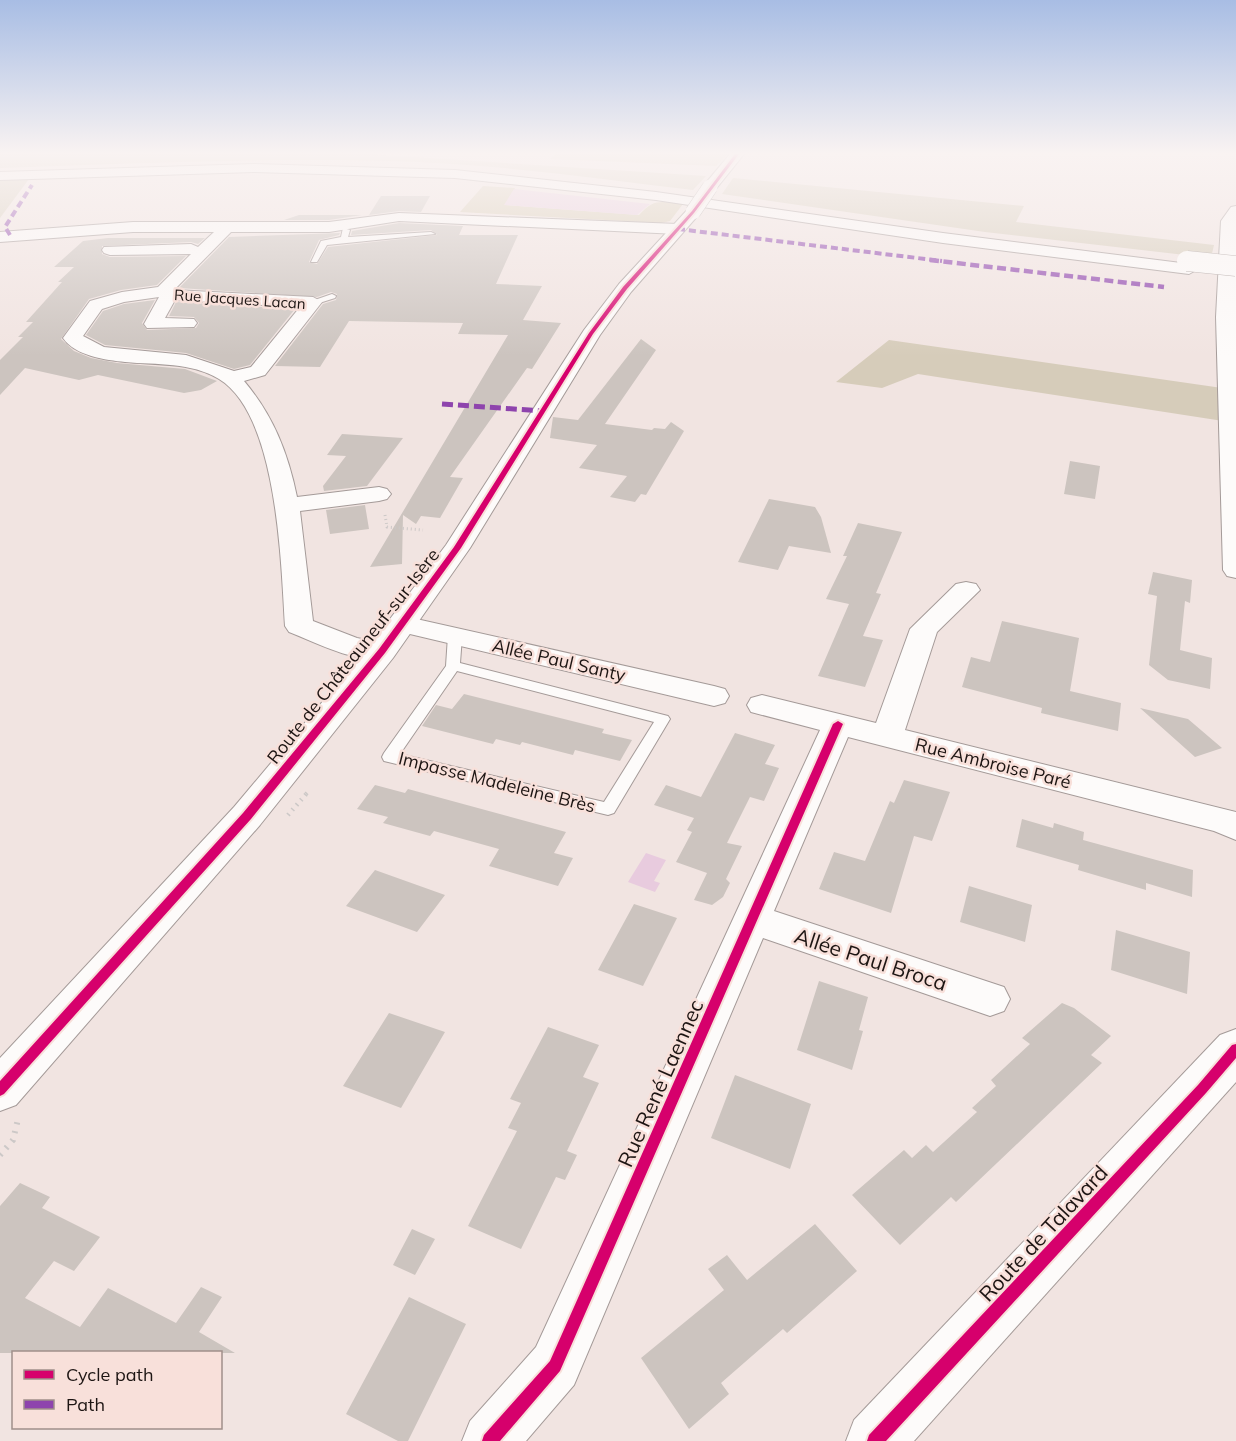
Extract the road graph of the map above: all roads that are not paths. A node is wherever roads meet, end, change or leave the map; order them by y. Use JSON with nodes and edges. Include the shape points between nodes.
{"nodes":[{"id":1,"x":373,"y":221,"type":"edge"},
{"id":2,"x":685,"y":221,"type":"edge"},
{"id":3,"x":827,"y":221,"type":"edge"},
{"id":4,"x":873,"y":221,"type":"edge"},
{"id":5,"x":1228,"y":221,"type":"edge"},
{"id":6,"x":225,"y":229,"type":"junction"},
{"id":7,"x":346,"y":232,"type":"junction"},
{"id":8,"x":430,"y":234,"type":"dead end"},
{"id":9,"x":0,"y":237,"type":"edge"},
{"id":10,"x":204,"y":249,"type":"junction"},
{"id":11,"x":110,"y":250,"type":"dead end"},
{"id":12,"x":314,"y":260,"type":"dead end"},
{"id":13,"x":1188,"y":265,"type":"junction"},
{"id":14,"x":1236,"y":266,"type":"edge"},
{"id":15,"x":1236,"y":274,"type":"edge"},
{"id":16,"x":166,"y":293,"type":"junction"},
{"id":17,"x":332,"y":296,"type":"dead end"},
{"id":18,"x":313,"y":302,"type":"junction"},
{"id":19,"x":188,"y":322,"type":"dead end"},
{"id":20,"x":231,"y":378,"type":"junction"},
{"id":21,"x":379,"y":494,"type":"road end"},
{"id":22,"x":288,"y":505,"type":"junction"},
{"id":23,"x":1236,"y":570,"type":"edge"},
{"id":24,"x":966,"y":590,"type":"dead end"},
{"id":25,"x":402,"y":624,"type":"junction"},
{"id":26,"x":455,"y":636,"type":"junction"},
{"id":27,"x":382,"y":651,"type":"junction"},
{"id":28,"x":453,"y":666,"type":"junction"},
{"id":29,"x":714,"y":696,"type":"dead end"},
{"id":30,"x":762,"y":705,"type":"dead end"},
{"id":31,"x":838,"y":724,"type":"junction"},
{"id":32,"x":887,"y":737,"type":"junction"},
{"id":33,"x":1232,"y":823,"type":"edge"},
{"id":34,"x":752,"y":919,"type":"junction"},
{"id":35,"x":990,"y":999,"type":"dead end"},
{"id":36,"x":1236,"y":1049,"type":"edge"},
{"id":37,"x":0,"y":1090,"type":"edge"},
{"id":38,"x":490,"y":1441,"type":"edge"},
{"id":39,"x":875,"y":1441,"type":"edge"}],
"edges":[{"from":1,"to":7,"type":"street"},
{"from":2,"to":25,"type":"main road","name":"Route de Châteauneuf-sur-Isère","via":[[625,288],[591,334],[457,548]]},
{"from":3,"to":13,"type":"main road","via":[[954,240]]},
{"from":4,"to":13,"type":"main road"},
{"from":5,"to":23,"type":"street","via":[[1225,317]]},
{"from":6,"to":7,"type":"street"},
{"from":6,"to":9,"type":"street","via":[[133,227]]},
{"from":6,"to":10,"type":"street"},
{"from":7,"to":8,"type":"lane"},
{"from":7,"to":12,"type":"lane","via":[[324,243]]},
{"from":10,"to":11,"type":"street"},
{"from":10,"to":16,"type":"street"},
{"from":13,"to":14,"type":"main road","bridge":true},
{"from":13,"to":15,"type":"main road"},
{"from":16,"to":18,"type":"street","name":"Rue Jacques Lacan"},
{"from":16,"to":19,"type":"street","via":[[153,324]]},
{"from":16,"to":20,"type":"street","name":"Rue Jacques Lacan","via":[[96,304],[72,338],[88,351],[188,361]]},
{"from":17,"to":18,"type":"lane"},
{"from":18,"to":20,"type":"street","name":"Rue Jacques Lacan","via":[[258,370]]},
{"from":20,"to":22,"type":"street","via":[[266,425]]},
{"from":21,"to":22,"type":"street"},
{"from":22,"to":27,"type":"street","via":[[299,626],[351,646]]},
{"from":24,"to":32,"type":"street","via":[[924,629]]},
{"from":25,"to":26,"type":"street","name":"Allée Paul Santy"},
{"from":25,"to":27,"type":"main road","name":"Route de Châteauneuf-sur-Isère"},
{"from":26,"to":28,"type":"lane"},
{"from":26,"to":29,"type":"street","name":"Allée Paul Santy"},
{"from":27,"to":37,"type":"main road","name":"Route de Châteauneuf-sur-Isère","via":[[247,816]]},
{"from":28,"to":28,"type":"lane","name":"Impasse Madeleine Brès","via":[[390,757],[608,809],[663,719]]},
{"from":30,"to":31,"type":"street","name":"Rue Ambroise Paré"},
{"from":31,"to":32,"type":"street","name":"Rue Ambroise Paré"},
{"from":31,"to":34,"type":"street","name":"Rue René Laennec"},
{"from":32,"to":33,"type":"street","name":"Rue Ambroise Paré"},
{"from":34,"to":35,"type":"street","name":"Allée Paul Broca"},
{"from":34,"to":38,"type":"street","name":"Rue René Laennec","via":[[555,1366]]},
{"from":36,"to":39,"type":"main road","name":"Route de Talavard"}]}
